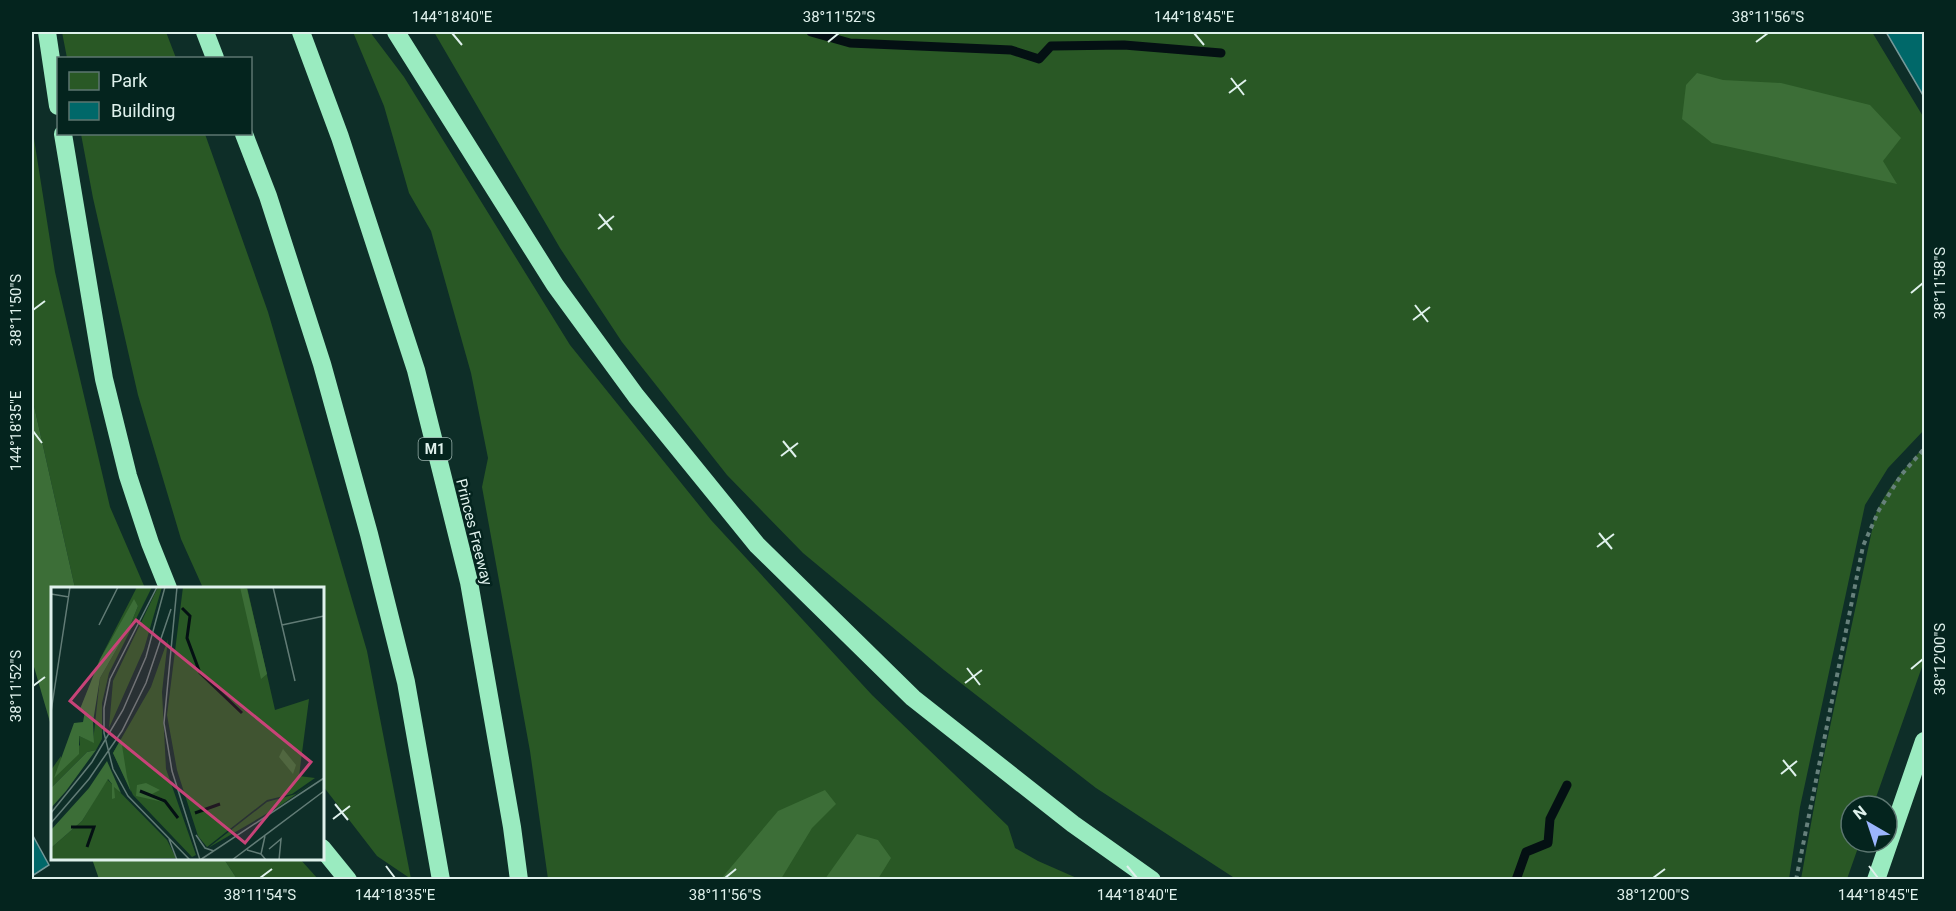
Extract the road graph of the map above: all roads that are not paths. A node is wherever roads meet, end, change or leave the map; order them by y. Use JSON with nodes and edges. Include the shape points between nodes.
{"nodes":[{"id":1,"x":47,"y":32,"type":"edge"},
{"id":2,"x":205,"y":32,"type":"edge"},
{"id":3,"x":301,"y":32,"type":"edge"},
{"id":4,"x":396,"y":32,"type":"edge"},
{"id":5,"x":215,"y":57,"type":"edge"},
{"id":6,"x":57,"y":99,"type":"edge"},
{"id":7,"x":63,"y":135,"type":"edge"},
{"id":8,"x":243,"y":135,"type":"edge"},
{"id":9,"x":168,"y":587,"type":"edge"},
{"id":10,"x":1924,"y":741,"type":"edge"},
{"id":11,"x":324,"y":850,"type":"edge"},
{"id":12,"x":348,"y":879,"type":"edge"},
{"id":13,"x":441,"y":879,"type":"edge"},
{"id":14,"x":519,"y":879,"type":"edge"},
{"id":15,"x":1152,"y":879,"type":"edge"},
{"id":16,"x":1876,"y":879,"type":"edge"}],
"edges":[{"from":1,"to":6,"type":"highway"},
{"from":2,"to":5,"type":"highway"},
{"from":3,"to":14,"type":"highway","name":"Princes Freeway","number":"M1","via":[[340,137],[416,370],[469,582]]},
{"from":4,"to":15,"type":"highway","via":[[555,285],[636,396],[757,545],[913,698],[1073,824]]},
{"from":7,"to":9,"type":"highway","via":[[104,379],[128,476]]},
{"from":8,"to":13,"type":"highway","via":[[322,364],[369,534],[406,682]]},
{"from":10,"to":16,"type":"highway"},
{"from":11,"to":12,"type":"highway"}]}
